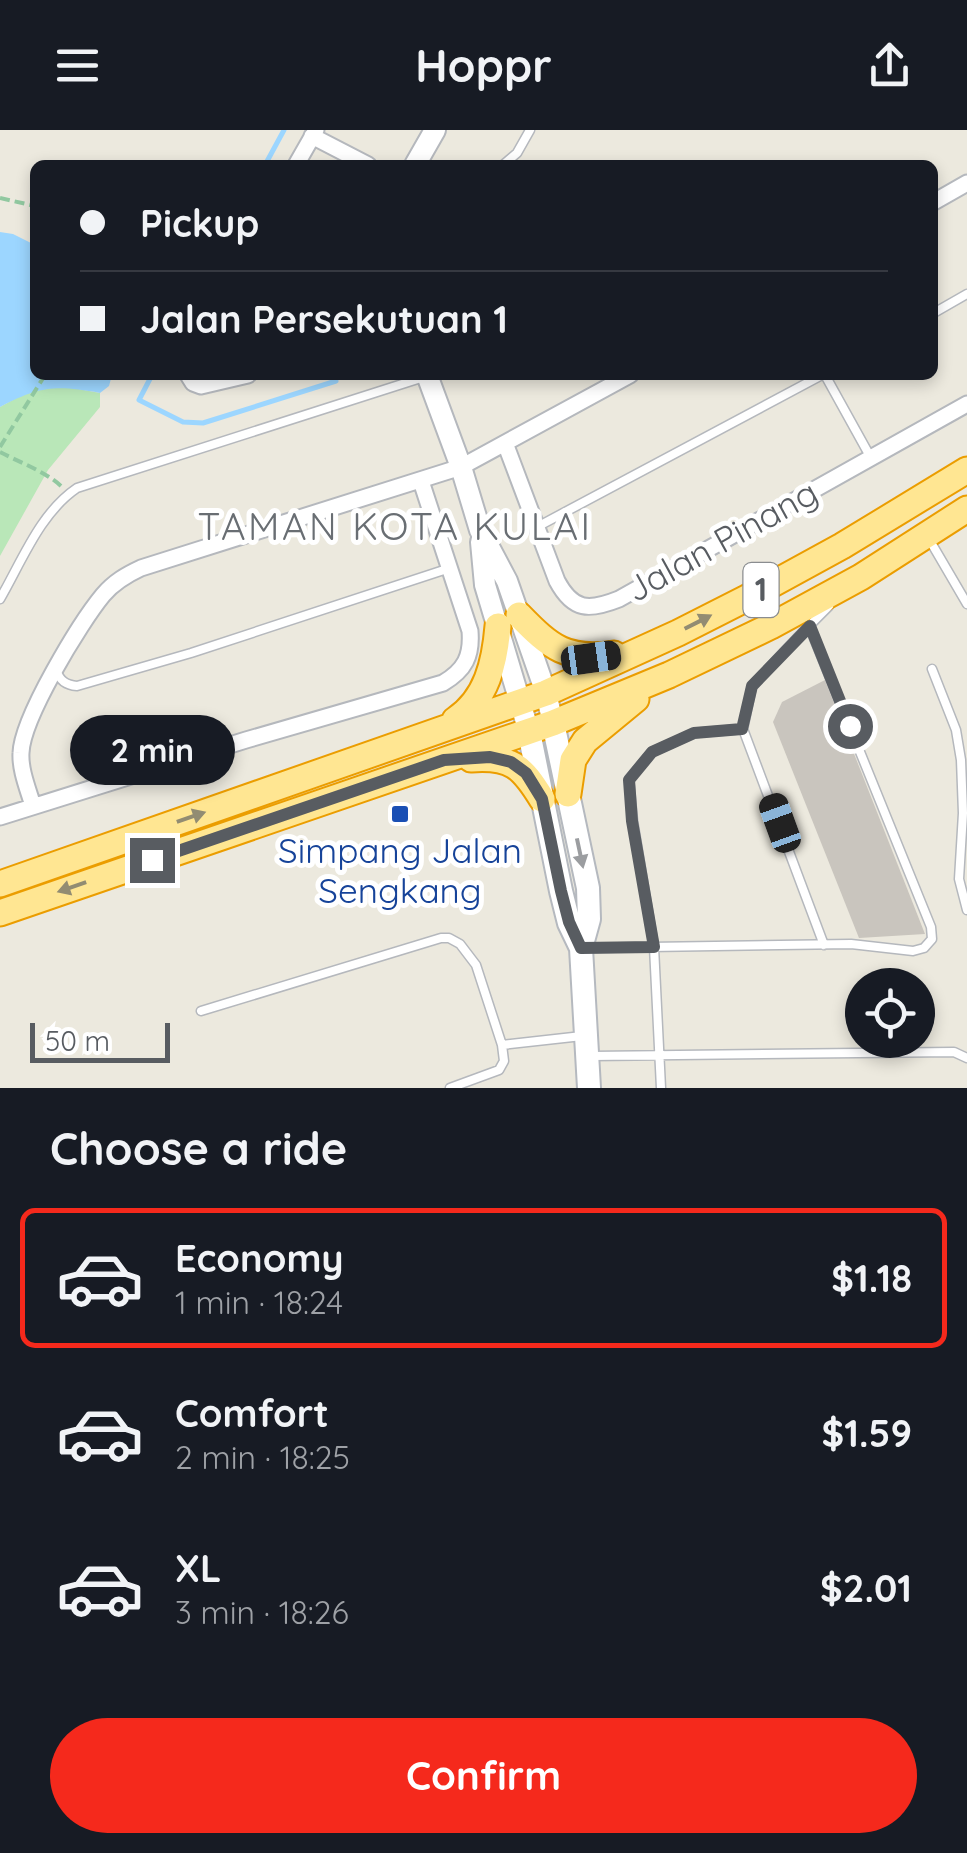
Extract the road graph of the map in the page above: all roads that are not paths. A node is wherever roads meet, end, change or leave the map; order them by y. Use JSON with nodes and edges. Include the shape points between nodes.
{"nodes":[{"id":1,"x":435,"y":130,"type":"edge"},
{"id":2,"x":530,"y":130,"type":"edge"},
{"id":3,"x":314,"y":133,"type":"edge"},
{"id":4,"x":299,"y":160,"type":"edge"},
{"id":5,"x":360,"y":160,"type":"edge"},
{"id":6,"x":421,"y":160,"type":"edge"},
{"id":7,"x":509,"y":160,"type":"edge"},
{"id":8,"x":967,"y":183,"type":"edge"},
{"id":9,"x":938,"y":200,"type":"edge"},
{"id":10,"x":967,"y":294,"type":"edge"},
{"id":11,"x":938,"y":311,"type":"edge"},
{"id":12,"x":191,"y":380,"type":"edge"},
{"id":13,"x":227,"y":380,"type":"edge"},
{"id":14,"x":414,"y":380,"type":"edge"},
{"id":15,"x":428,"y":380,"type":"edge"},
{"id":16,"x":621,"y":380,"type":"edge"},
{"id":17,"x":815,"y":380,"type":"edge"},
{"id":18,"x":827,"y":380,"type":"edge"},
{"id":19,"x":967,"y":404,"type":"edge"},
{"id":20,"x":505,"y":443,"type":"junction"},
{"id":21,"x":871,"y":458,"type":"junction"},
{"id":22,"x":461,"y":467,"type":"junction"},
{"id":23,"x":967,"y":470,"type":"edge"},
{"id":24,"x":420,"y":480,"type":"junction"},
{"id":25,"x":967,"y":509,"type":"edge"},
{"id":26,"x":537,"y":527,"type":"junction"},
{"id":27,"x":926,"y":535,"type":"junction"},
{"id":28,"x":450,"y":568,"type":"junction"},
{"id":29,"x":861,"y":576,"type":"junction"},
{"id":30,"x":0,"y":599,"type":"edge"},
{"id":31,"x":967,"y":604,"type":"edge"},
{"id":32,"x":509,"y":621,"type":"junction"},
{"id":33,"x":810,"y":626,"type":"junction"},
{"id":34,"x":638,"y":651,"type":"junction"},
{"id":35,"x":56,"y":668,"type":"junction"},
{"id":36,"x":932,"y":669,"type":"dead end"},
{"id":37,"x":669,"y":676,"type":"junction"},
{"id":38,"x":534,"y":697,"type":"junction"},
{"id":39,"x":541,"y":727,"type":"junction"},
{"id":40,"x":442,"y":729,"type":"junction"},
{"id":41,"x":742,"y":729,"type":"junction"},
{"id":42,"x":444,"y":760,"type":"junction"},
{"id":43,"x":568,"y":794,"type":"junction"},
{"id":44,"x":542,"y":799,"type":"junction"},
{"id":45,"x":33,"y":806,"type":"junction"},
{"id":46,"x":0,"y":817,"type":"edge"},
{"id":47,"x":0,"y":884,"type":"edge"},
{"id":48,"x":967,"y":910,"type":"edge"},
{"id":49,"x":0,"y":913,"type":"edge"},
{"id":50,"x":824,"y":944,"type":"junction"},
{"id":51,"x":654,"y":947,"type":"junction"},
{"id":52,"x":581,"y":948,"type":"junction"},
{"id":53,"x":201,"y":1011,"type":"dead end"},
{"id":54,"x":502,"y":1044,"type":"junction"},
{"id":55,"x":587,"y":1046,"type":"junction"},
{"id":56,"x":660,"y":1056,"type":"junction"},
{"id":57,"x":967,"y":1058,"type":"edge"},
{"id":58,"x":450,"y":1088,"type":"edge"},
{"id":59,"x":589,"y":1088,"type":"edge"},
{"id":60,"x":661,"y":1088,"type":"edge"}],
"edges":[{"from":1,"to":6,"type":"street"},
{"from":2,"to":7,"type":"lane"},
{"from":3,"to":4,"type":"street"},
{"from":3,"to":5,"type":"street"},
{"from":8,"to":9,"type":"street"},
{"from":10,"to":11,"type":"lane"},
{"from":12,"to":13,"type":"street","via":[[201,386]]},
{"from":14,"to":30,"type":"lane","via":[[77,488],[47,518]]},
{"from":15,"to":22,"type":"street"},
{"from":16,"to":20,"type":"street"},
{"from":17,"to":26,"type":"lane"},
{"from":18,"to":21,"type":"lane"},
{"from":19,"to":21,"type":"street","name":"Jalan Pinang"},
{"from":20,"to":22,"type":"street"},
{"from":20,"to":26,"type":"street","name":"Jalan Pinang"},
{"from":21,"to":26,"type":"street","name":"Jalan Pinang","via":[[602,606],[588,608],[565,596]]},
{"from":22,"to":24,"type":"street"},
{"from":22,"to":32,"type":"street","via":[[480,530],[486,585]]},
{"from":34,"to":23,"type":"highway","number":"1","one_way":true,"via":[[842,546]]},
{"from":24,"to":28,"type":"street"},
{"from":24,"to":35,"type":"street","via":[[140,568],[102,596]]},
{"from":25,"to":27,"type":"highway","number":"1"},
{"from":27,"to":29,"type":"highway","number":"1"},
{"from":27,"to":31,"type":"lane"},
{"from":28,"to":35,"type":"lane","via":[[77,686],[58,678]]},
{"from":28,"to":45,"type":"street","via":[[471,646],[456,676]]},
{"from":29,"to":33,"type":"lane"},
{"from":29,"to":37,"type":"highway","number":"1"},
{"from":32,"to":34,"type":"highway","via":[[564,652],[591,658]]},
{"from":32,"to":38,"type":"street"},
{"from":32,"to":40,"type":"highway","via":[[478,698]]},
{"from":33,"to":41,"type":"lane","via":[[752,686]]},
{"from":33,"to":50,"type":"lane","via":[[932,927],[932,938],[914,951]]},
{"from":34,"to":38,"type":"highway","number":"1"},
{"from":35,"to":45,"type":"street","via":[[20,754]]},
{"from":36,"to":48,"type":"lane","via":[[956,730],[964,813],[960,878]]},
{"from":37,"to":39,"type":"highway","number":"1"},
{"from":37,"to":43,"type":"highway","via":[[585,741],[573,760]]},
{"from":38,"to":39,"type":"street"},
{"from":38,"to":40,"type":"highway","number":"1"},
{"from":39,"to":42,"type":"highway","number":"1"},
{"from":39,"to":43,"type":"main road"},
{"from":39,"to":44,"type":"main road"},
{"from":47,"to":40,"type":"highway","number":"1","one_way":true},
{"from":41,"to":50,"type":"lane"},
{"from":41,"to":51,"type":"lane","via":[[694,733],[652,752],[629,780]]},
{"from":42,"to":44,"type":"highway","via":[[511,762]]},
{"from":42,"to":49,"type":"highway","number":"1","one_way":true},
{"from":43,"to":52,"type":"main road","one_way":true,"via":[[588,888]]},
{"from":44,"to":52,"type":"main road","via":[[569,922]]},
{"from":45,"to":46,"type":"street"},
{"from":50,"to":51,"type":"lane"},
{"from":51,"to":52,"type":"lane"},
{"from":51,"to":56,"type":"lane"},
{"from":52,"to":55,"type":"main road"},
{"from":53,"to":54,"type":"lane","via":[[445,938],[460,944],[476,965]]},
{"from":54,"to":55,"type":"lane"},
{"from":54,"to":58,"type":"lane","via":[[501,1069]]},
{"from":55,"to":56,"type":"lane"},
{"from":55,"to":59,"type":"main road"},
{"from":56,"to":57,"type":"lane","via":[[954,1052]]},
{"from":56,"to":60,"type":"lane"}]}
